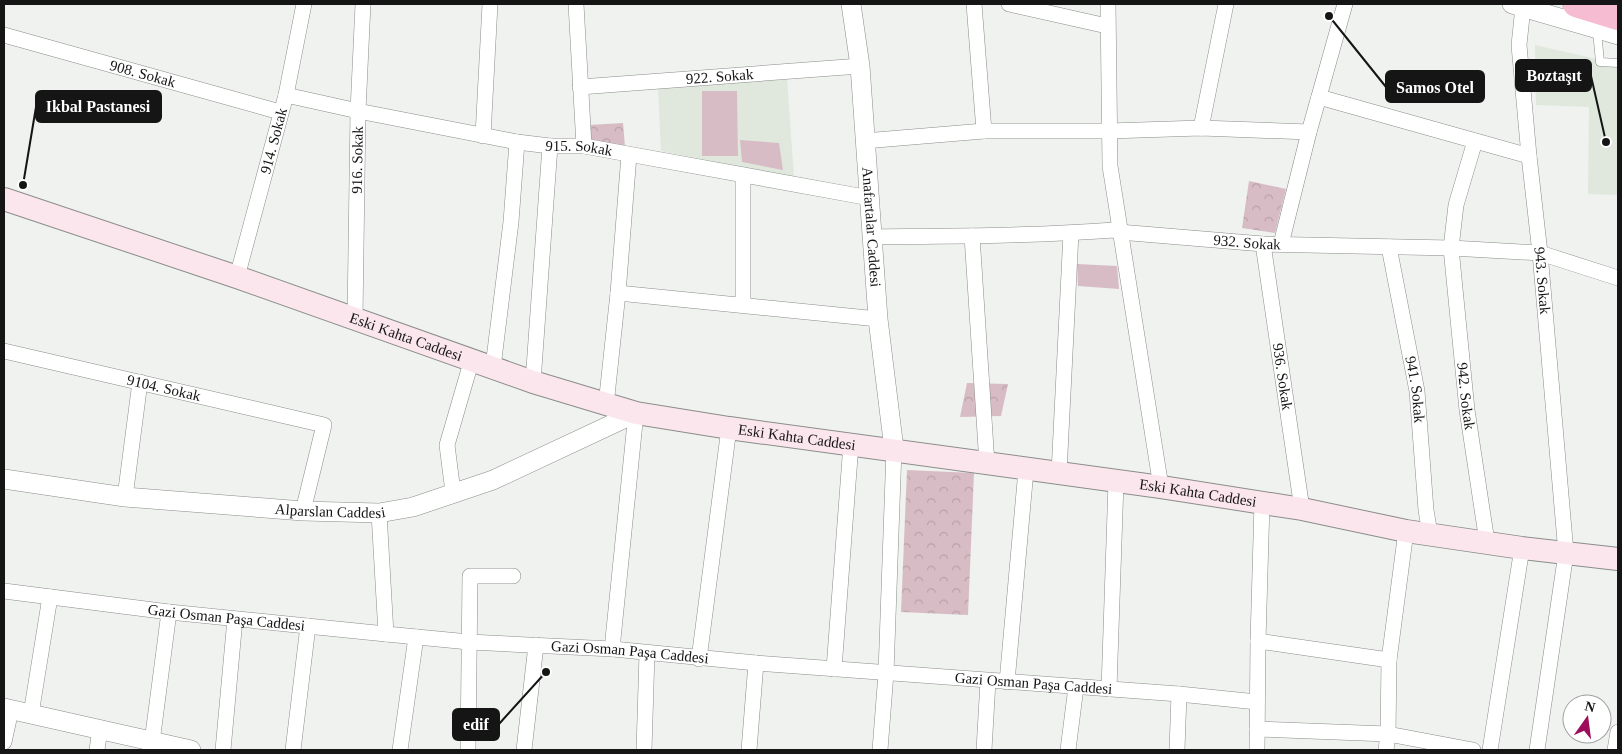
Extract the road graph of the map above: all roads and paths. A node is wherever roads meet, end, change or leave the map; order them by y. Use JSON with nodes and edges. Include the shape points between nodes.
{"nodes":[{"id":1,"x":304,"y":4,"type":"edge"},
{"id":2,"x":363,"y":4,"type":"edge"},
{"id":3,"x":490,"y":4,"type":"edge"},
{"id":4,"x":576,"y":4,"type":"edge"},
{"id":5,"x":851,"y":4,"type":"edge"},
{"id":6,"x":974,"y":4,"type":"edge"},
{"id":7,"x":1009,"y":4,"type":"edge"},
{"id":8,"x":1108,"y":4,"type":"edge"},
{"id":9,"x":1226,"y":4,"type":"edge"},
{"id":10,"x":1345,"y":4,"type":"edge"},
{"id":11,"x":1576,"y":4,"type":"edge"},
{"id":12,"x":1517,"y":6,"type":"edge"},
{"id":13,"x":1607,"y":23,"type":"edge"},
{"id":14,"x":1107,"y":26,"type":"junction"},
{"id":15,"x":4,"y":35,"type":"edge"},
{"id":16,"x":1618,"y":35,"type":"edge"},
{"id":17,"x":1618,"y":63,"type":"edge"},
{"id":18,"x":860,"y":66,"type":"junction"},
{"id":19,"x":580,"y":87,"type":"junction"},
{"id":20,"x":286,"y":95,"type":"junction"},
{"id":21,"x":1319,"y":98,"type":"junction"},
{"id":22,"x":358,"y":111,"type":"junction"},
{"id":23,"x":280,"y":112,"type":"junction"},
{"id":24,"x":1201,"y":128,"type":"junction"},
{"id":25,"x":984,"y":131,"type":"junction"},
{"id":26,"x":1109,"y":131,"type":"junction"},
{"id":27,"x":1309,"y":132,"type":"junction"},
{"id":28,"x":484,"y":136,"type":"junction"},
{"id":29,"x":864,"y":141,"type":"junction"},
{"id":30,"x":1475,"y":141,"type":"junction"},
{"id":31,"x":516,"y":142,"type":"junction"},
{"id":32,"x":550,"y":146,"type":"junction"},
{"id":33,"x":584,"y":146,"type":"junction"},
{"id":34,"x":629,"y":155,"type":"junction"},
{"id":35,"x":1529,"y":156,"type":"junction"},
{"id":36,"x":743,"y":175,"type":"junction"},
{"id":37,"x":870,"y":198,"type":"junction"},
{"id":38,"x":4,"y":199,"type":"edge"},
{"id":39,"x":1119,"y":232,"type":"junction"},
{"id":40,"x":1071,"y":233,"type":"junction"},
{"id":41,"x":972,"y":236,"type":"junction"},
{"id":42,"x":872,"y":237,"type":"junction"},
{"id":43,"x":1263,"y":244,"type":"junction"},
{"id":44,"x":1281,"y":244,"type":"junction"},
{"id":45,"x":1389,"y":247,"type":"junction"},
{"id":46,"x":1451,"y":248,"type":"junction"},
{"id":47,"x":1540,"y":252,"type":"junction"},
{"id":48,"x":237,"y":277,"type":"junction"},
{"id":49,"x":1618,"y":278,"type":"edge"},
{"id":50,"x":618,"y":293,"type":"junction"},
{"id":51,"x":743,"y":305,"type":"junction"},
{"id":52,"x":356,"y":318,"type":"junction"},
{"id":53,"x":878,"y":319,"type":"junction"},
{"id":54,"x":4,"y":351,"type":"edge"},
{"id":55,"x":472,"y":359,"type":"junction"},
{"id":56,"x":493,"y":367,"type":"junction"},
{"id":57,"x":140,"y":382,"type":"junction"},
{"id":58,"x":533,"y":382,"type":"junction"},
{"id":59,"x":606,"y":405,"type":"junction"},
{"id":60,"x":636,"y":413,"type":"junction"},
{"id":61,"x":729,"y":428,"type":"junction"},
{"id":62,"x":851,"y":444,"type":"junction"},
{"id":63,"x":894,"y":450,"type":"junction"},
{"id":64,"x":987,"y":464,"type":"junction"},
{"id":65,"x":1026,"y":470,"type":"junction"},
{"id":66,"x":1059,"y":474,"type":"junction"},
{"id":67,"x":4,"y":479,"type":"edge"},
{"id":68,"x":1116,"y":482,"type":"junction"},
{"id":69,"x":1161,"y":487,"type":"junction"},
{"id":70,"x":453,"y":492,"type":"junction"},
{"id":71,"x":125,"y":497,"type":"junction"},
{"id":72,"x":1262,"y":503,"type":"junction"},
{"id":73,"x":303,"y":510,"type":"junction"},
{"id":74,"x":1302,"y":510,"type":"junction"},
{"id":75,"x":378,"y":513,"type":"junction"},
{"id":76,"x":1406,"y":531,"type":"junction"},
{"id":77,"x":1430,"y":534,"type":"junction"},
{"id":78,"x":1486,"y":542,"type":"junction"},
{"id":79,"x":1522,"y":548,"type":"junction"},
{"id":80,"x":1566,"y":553,"type":"junction"},
{"id":81,"x":1618,"y":559,"type":"edge"},
{"id":82,"x":513,"y":576,"type":"dead end"},
{"id":83,"x":4,"y":591,"type":"edge"},
{"id":84,"x":50,"y":597,"type":"junction"},
{"id":85,"x":169,"y":612,"type":"junction"},
{"id":86,"x":235,"y":618,"type":"junction"},
{"id":87,"x":308,"y":626,"type":"junction"},
{"id":88,"x":386,"y":634,"type":"junction"},
{"id":89,"x":416,"y":637,"type":"junction"},
{"id":90,"x":1258,"y":641,"type":"junction"},
{"id":91,"x":469,"y":642,"type":"junction"},
{"id":92,"x":536,"y":645,"type":"junction"},
{"id":93,"x":613,"y":649,"type":"junction"},
{"id":94,"x":647,"y":653,"type":"junction"},
{"id":95,"x":699,"y":658,"type":"junction"},
{"id":96,"x":1389,"y":660,"type":"junction"},
{"id":97,"x":756,"y":663,"type":"junction"},
{"id":98,"x":834,"y":669,"type":"junction"},
{"id":99,"x":886,"y":673,"type":"junction"},
{"id":100,"x":988,"y":681,"type":"junction"},
{"id":101,"x":1007,"y":682,"type":"junction"},
{"id":102,"x":1076,"y":687,"type":"junction"},
{"id":103,"x":1109,"y":689,"type":"junction"},
{"id":104,"x":1179,"y":694,"type":"junction"},
{"id":105,"x":1257,"y":702,"type":"junction"},
{"id":106,"x":7,"y":709,"type":"edge"},
{"id":107,"x":31,"y":714,"type":"junction"},
{"id":108,"x":100,"y":729,"type":"junction"},
{"id":109,"x":1257,"y":729,"type":"junction"},
{"id":110,"x":1618,"y":732,"type":"edge"},
{"id":111,"x":1388,"y":734,"type":"junction"},
{"id":112,"x":4,"y":742,"type":"edge"},
{"id":113,"x":152,"y":742,"type":"junction"},
{"id":114,"x":97,"y":750,"type":"edge"},
{"id":115,"x":191,"y":750,"type":"edge"},
{"id":116,"x":223,"y":750,"type":"edge"},
{"id":117,"x":293,"y":750,"type":"edge"},
{"id":118,"x":400,"y":750,"type":"edge"},
{"id":119,"x":468,"y":750,"type":"edge"},
{"id":120,"x":524,"y":750,"type":"edge"},
{"id":121,"x":644,"y":750,"type":"edge"},
{"id":122,"x":749,"y":750,"type":"edge"},
{"id":123,"x":880,"y":750,"type":"edge"},
{"id":124,"x":984,"y":750,"type":"edge"},
{"id":125,"x":1068,"y":750,"type":"edge"},
{"id":126,"x":1178,"y":750,"type":"edge"},
{"id":127,"x":1257,"y":750,"type":"edge"},
{"id":128,"x":1386,"y":750,"type":"edge"},
{"id":129,"x":1473,"y":750,"type":"edge"},
{"id":130,"x":1490,"y":750,"type":"edge"},
{"id":131,"x":1537,"y":750,"type":"edge"},
{"id":132,"x":1615,"y":750,"type":"edge"}],
"edges":[{"from":1,"to":20,"type":"street","name":"914. Sokak"},
{"from":2,"to":22,"type":"street","name":"916. Sokak"},
{"from":3,"to":28,"type":"street"},
{"from":4,"to":19,"type":"street"},
{"from":5,"to":18,"type":"street","name":"Anafartalar Caddesi"},
{"from":6,"to":25,"type":"street"},
{"from":7,"to":14,"type":"street"},
{"from":8,"to":14,"type":"street"},
{"from":9,"to":24,"type":"street"},
{"from":10,"to":21,"type":"street"},
{"from":11,"to":13,"type":"highway"},
{"from":12,"to":13,"type":"street"},
{"from":12,"to":35,"type":"street","name":"943. Sokak"},
{"from":13,"to":16,"type":"street"},
{"from":13,"to":17,"type":"lane","via":[[1600,62]]},
{"from":14,"to":26,"type":"street"},
{"from":15,"to":23,"type":"street","name":"908. Sokak"},
{"from":18,"to":19,"type":"street","name":"922. Sokak"},
{"from":18,"to":29,"type":"street","name":"Anafartalar Caddesi"},
{"from":19,"to":33,"type":"street"},
{"from":20,"to":22,"type":"street","name":"915. Sokak"},
{"from":20,"to":23,"type":"street","name":"914. Sokak"},
{"from":21,"to":27,"type":"street"},
{"from":21,"to":30,"type":"street"},
{"from":22,"to":28,"type":"street","name":"915. Sokak"},
{"from":22,"to":52,"type":"street","name":"916. Sokak"},
{"from":23,"to":48,"type":"street","name":"914. Sokak"},
{"from":24,"to":26,"type":"street"},
{"from":24,"to":27,"type":"street"},
{"from":25,"to":26,"type":"street"},
{"from":25,"to":29,"type":"street"},
{"from":26,"to":39,"type":"street"},
{"from":27,"to":44,"type":"street"},
{"from":28,"to":31,"type":"street","name":"915. Sokak"},
{"from":29,"to":37,"type":"street","name":"Anafartalar Caddesi"},
{"from":30,"to":35,"type":"street"},
{"from":30,"to":46,"type":"street","name":"942. Sokak","via":[[1456,205]]},
{"from":31,"to":32,"type":"street","name":"915. Sokak"},
{"from":31,"to":56,"type":"street","via":[[511,222]]},
{"from":32,"to":33,"type":"street","name":"915. Sokak"},
{"from":32,"to":58,"type":"street"},
{"from":33,"to":34,"type":"street","name":"915. Sokak"},
{"from":34,"to":36,"type":"street","name":"915. Sokak"},
{"from":34,"to":50,"type":"street"},
{"from":35,"to":47,"type":"street","name":"943. Sokak"},
{"from":36,"to":37,"type":"street","name":"915. Sokak"},
{"from":36,"to":51,"type":"street"},
{"from":37,"to":42,"type":"street","name":"Anafartalar Caddesi"},
{"from":38,"to":48,"type":"main road","name":"Eski Kahta Caddesi"},
{"from":39,"to":40,"type":"street","name":"932. Sokak"},
{"from":39,"to":43,"type":"street","name":"932. Sokak"},
{"from":39,"to":69,"type":"street"},
{"from":40,"to":41,"type":"street","name":"932. Sokak"},
{"from":40,"to":66,"type":"street"},
{"from":41,"to":42,"type":"street","name":"932. Sokak"},
{"from":41,"to":64,"type":"street"},
{"from":42,"to":53,"type":"street","name":"Anafartalar Caddesi"},
{"from":43,"to":44,"type":"street","name":"932. Sokak"},
{"from":43,"to":74,"type":"street","name":"936. Sokak"},
{"from":44,"to":45,"type":"street","name":"932. Sokak"},
{"from":45,"to":46,"type":"street","name":"932. Sokak"},
{"from":45,"to":77,"type":"street","name":"941. Sokak","via":[[1418,391]]},
{"from":46,"to":47,"type":"street","name":"932. Sokak"},
{"from":46,"to":78,"type":"street","name":"942. Sokak","via":[[1467,410]]},
{"from":47,"to":49,"type":"street","name":"932. Sokak"},
{"from":47,"to":80,"type":"street","name":"943. Sokak"},
{"from":48,"to":52,"type":"main road","name":"Eski Kahta Caddesi"},
{"from":50,"to":51,"type":"street"},
{"from":50,"to":59,"type":"street"},
{"from":51,"to":53,"type":"street"},
{"from":52,"to":55,"type":"main road","name":"Eski Kahta Caddesi"},
{"from":53,"to":63,"type":"street","name":"Anafartalar Caddesi"},
{"from":54,"to":57,"type":"street","name":"9104. Sokak"},
{"from":55,"to":56,"type":"main road","name":"Eski Kahta Caddesi"},
{"from":55,"to":70,"type":"street","via":[[447,445]]},
{"from":56,"to":58,"type":"main road","name":"Eski Kahta Caddesi"},
{"from":57,"to":71,"type":"street"},
{"from":57,"to":73,"type":"street","name":"9104. Sokak","via":[[324,425]]},
{"from":58,"to":59,"type":"main road","name":"Eski Kahta Caddesi"},
{"from":59,"to":60,"type":"main road","name":"Eski Kahta Caddesi"},
{"from":60,"to":61,"type":"main road","name":"Eski Kahta Caddesi"},
{"from":60,"to":70,"type":"street","name":"Alparslan Caddesi","via":[[493,480]]},
{"from":60,"to":93,"type":"street"},
{"from":61,"to":62,"type":"main road","name":"Eski Kahta Caddesi"},
{"from":61,"to":95,"type":"street"},
{"from":62,"to":63,"type":"main road","name":"Eski Kahta Caddesi"},
{"from":62,"to":98,"type":"street"},
{"from":63,"to":64,"type":"main road","name":"Eski Kahta Caddesi"},
{"from":63,"to":99,"type":"street"},
{"from":64,"to":65,"type":"main road","name":"Eski Kahta Caddesi"},
{"from":65,"to":66,"type":"main road","name":"Eski Kahta Caddesi"},
{"from":65,"to":101,"type":"street"},
{"from":66,"to":68,"type":"main road","name":"Eski Kahta Caddesi"},
{"from":67,"to":71,"type":"street","name":"Alparslan Caddesi"},
{"from":68,"to":69,"type":"main road","name":"Eski Kahta Caddesi"},
{"from":68,"to":103,"type":"street"},
{"from":69,"to":72,"type":"main road","name":"Eski Kahta Caddesi"},
{"from":70,"to":75,"type":"street","name":"Alparslan Caddesi","via":[[413,507]]},
{"from":71,"to":73,"type":"street","name":"Alparslan Caddesi"},
{"from":72,"to":74,"type":"main road","name":"Eski Kahta Caddesi"},
{"from":72,"to":90,"type":"street"},
{"from":73,"to":75,"type":"street","name":"Alparslan Caddesi"},
{"from":74,"to":76,"type":"main road","name":"Eski Kahta Caddesi"},
{"from":75,"to":88,"type":"street"},
{"from":76,"to":77,"type":"main road","name":"Eski Kahta Caddesi"},
{"from":76,"to":96,"type":"street"},
{"from":77,"to":78,"type":"main road","name":"Eski Kahta Caddesi"},
{"from":78,"to":79,"type":"main road","name":"Eski Kahta Caddesi"},
{"from":79,"to":80,"type":"main road","name":"Eski Kahta Caddesi"},
{"from":79,"to":130,"type":"street"},
{"from":80,"to":81,"type":"main road","name":"Eski Kahta Caddesi"},
{"from":80,"to":131,"type":"street","name":"943. Sokak"},
{"from":82,"to":91,"type":"street","via":[[470,576]]},
{"from":83,"to":84,"type":"street","name":"Gazi Osman Paşa Caddesi"},
{"from":84,"to":85,"type":"street","name":"Gazi Osman Paşa Caddesi"},
{"from":84,"to":107,"type":"street"},
{"from":85,"to":86,"type":"street","name":"Gazi Osman Paşa Caddesi"},
{"from":85,"to":113,"type":"street"},
{"from":86,"to":87,"type":"street","name":"Gazi Osman Paşa Caddesi"},
{"from":86,"to":116,"type":"street"},
{"from":87,"to":88,"type":"street","name":"Gazi Osman Paşa Caddesi"},
{"from":87,"to":117,"type":"street"},
{"from":88,"to":89,"type":"street","name":"Gazi Osman Paşa Caddesi"},
{"from":89,"to":91,"type":"street","name":"Gazi Osman Paşa Caddesi"},
{"from":89,"to":118,"type":"street"},
{"from":90,"to":96,"type":"street"},
{"from":90,"to":105,"type":"street"},
{"from":91,"to":92,"type":"street","name":"Gazi Osman Paşa Caddesi"},
{"from":91,"to":119,"type":"street"},
{"from":92,"to":93,"type":"street","name":"Gazi Osman Paşa Caddesi"},
{"from":92,"to":120,"type":"street"},
{"from":93,"to":94,"type":"street","name":"Gazi Osman Paşa Caddesi"},
{"from":94,"to":95,"type":"street","name":"Gazi Osman Paşa Caddesi"},
{"from":94,"to":121,"type":"street"},
{"from":95,"to":97,"type":"street","name":"Gazi Osman Paşa Caddesi"},
{"from":96,"to":111,"type":"street"},
{"from":97,"to":98,"type":"street","name":"Gazi Osman Paşa Caddesi"},
{"from":97,"to":122,"type":"street"},
{"from":98,"to":99,"type":"street","name":"Gazi Osman Paşa Caddesi"},
{"from":99,"to":100,"type":"street","name":"Gazi Osman Paşa Caddesi"},
{"from":99,"to":123,"type":"street"},
{"from":100,"to":101,"type":"street","name":"Gazi Osman Paşa Caddesi"},
{"from":100,"to":124,"type":"street"},
{"from":101,"to":102,"type":"street","name":"Gazi Osman Paşa Caddesi"},
{"from":102,"to":103,"type":"street","name":"Gazi Osman Paşa Caddesi"},
{"from":102,"to":125,"type":"street"},
{"from":103,"to":104,"type":"street","name":"Gazi Osman Paşa Caddesi"},
{"from":104,"to":105,"type":"street","name":"Gazi Osman Paşa Caddesi"},
{"from":104,"to":126,"type":"street"},
{"from":105,"to":109,"type":"street"},
{"from":106,"to":107,"type":"street"},
{"from":106,"to":112,"type":"street"},
{"from":107,"to":108,"type":"street"},
{"from":108,"to":113,"type":"street"},
{"from":108,"to":114,"type":"street"},
{"from":109,"to":111,"type":"street"},
{"from":109,"to":127,"type":"street"},
{"from":110,"to":132,"type":"street"},
{"from":111,"to":128,"type":"street"},
{"from":111,"to":129,"type":"street"},
{"from":113,"to":115,"type":"street"}]}
